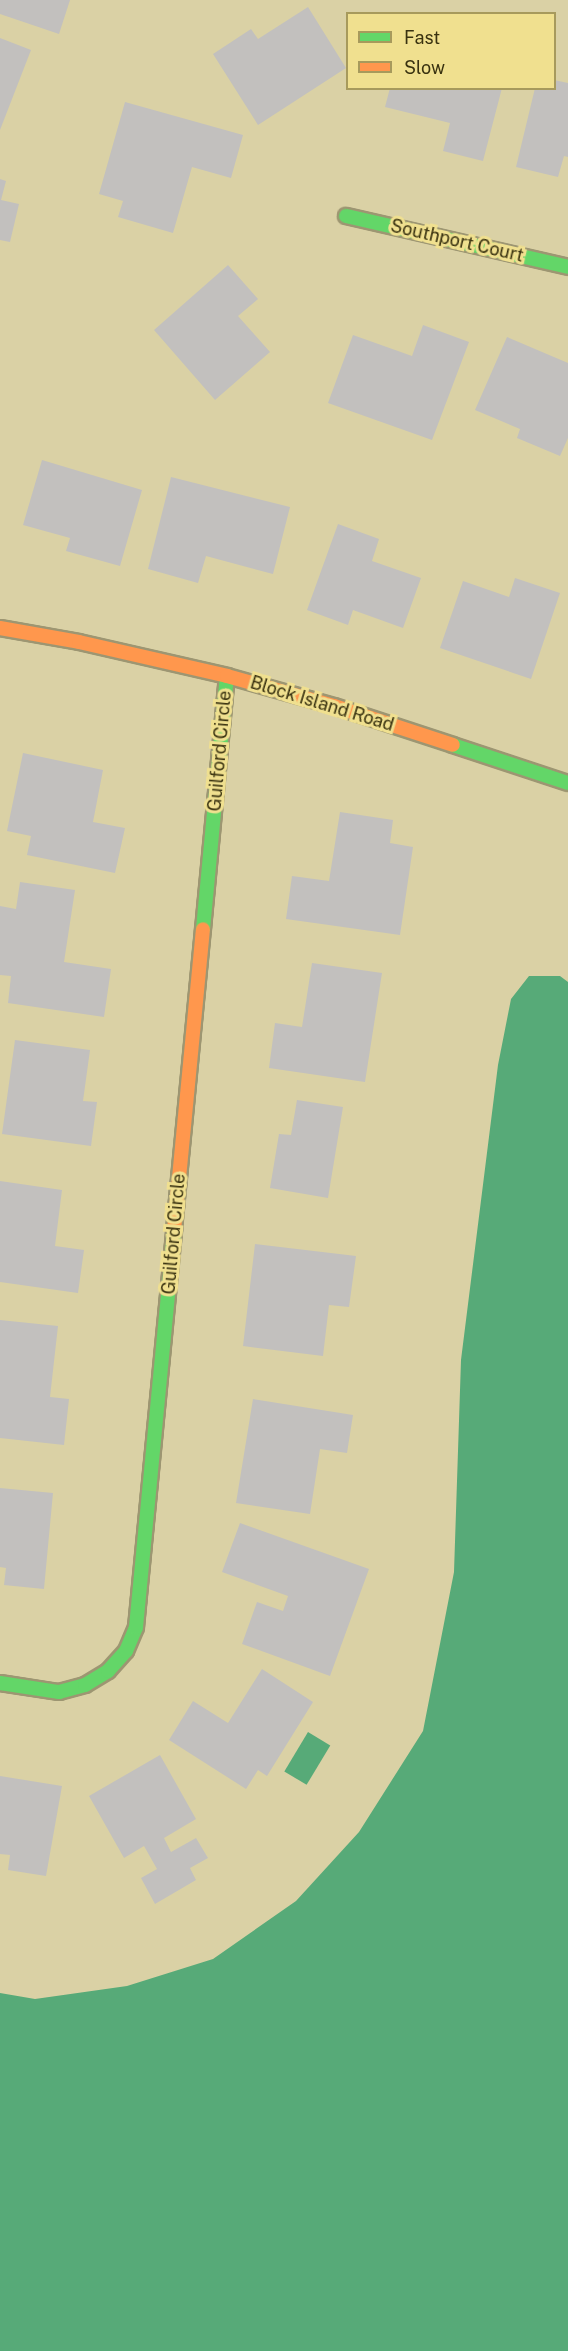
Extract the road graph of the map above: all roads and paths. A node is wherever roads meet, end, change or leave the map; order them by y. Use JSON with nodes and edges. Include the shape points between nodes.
{"nodes":[{"id":1,"x":346,"y":216,"type":"dead end"},
{"id":2,"x":568,"y":267,"type":"edge"},
{"id":3,"x":0,"y":628,"type":"edge"},
{"id":4,"x":227,"y":676,"type":"junction"},
{"id":5,"x":568,"y":783,"type":"edge"},
{"id":6,"x":0,"y":1683,"type":"edge"}],
"edges":[{"from":1,"to":2,"type":"street","name":"Southport Court"},
{"from":3,"to":4,"type":"street","name":"Block Island Road"},
{"from":4,"to":5,"type":"street","name":"Block Island Road","via":[[334,706]]},
{"from":4,"to":6,"type":"street","name":"Guilford Circle","via":[[136,1627],[126,1651],[108,1671],[85,1685],[59,1692]]}]}
